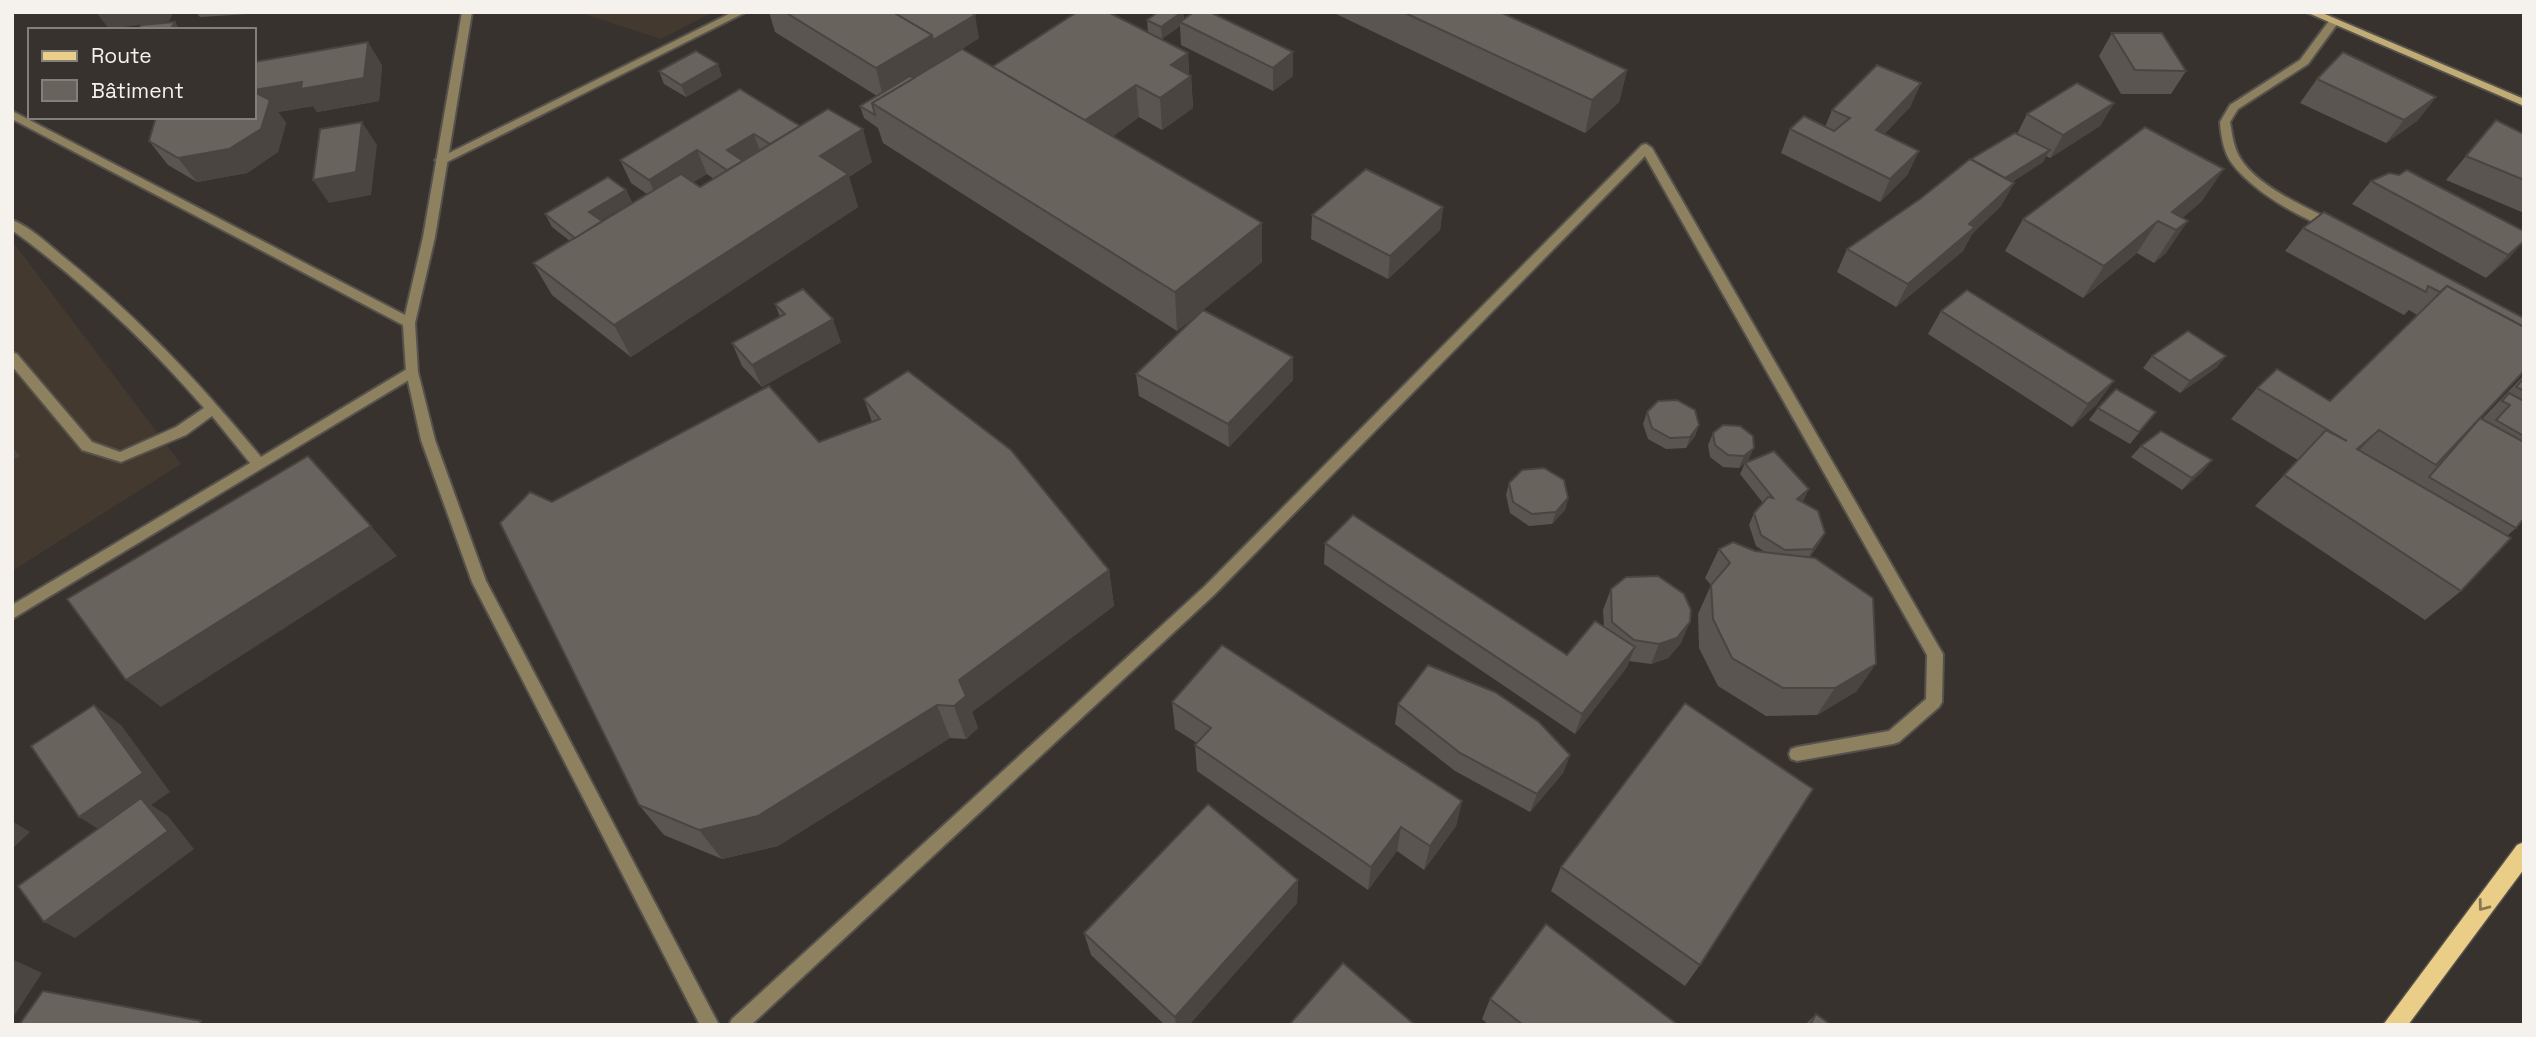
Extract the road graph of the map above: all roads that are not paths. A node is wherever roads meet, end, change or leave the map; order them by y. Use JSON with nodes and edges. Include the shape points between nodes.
{"nodes":[{"id":1,"x":467,"y":12,"type":"edge"},
{"id":2,"x":741,"y":12,"type":"edge"},
{"id":3,"x":2311,"y":12,"type":"edge"},
{"id":4,"x":2333,"y":23,"type":"junction"},
{"id":5,"x":2524,"y":103,"type":"edge"},
{"id":6,"x":12,"y":114,"type":"edge"},
{"id":7,"x":441,"y":160,"type":"junction"},
{"id":8,"x":12,"y":224,"type":"edge"},
{"id":9,"x":2341,"y":230,"type":"edge"},
{"id":10,"x":409,"y":323,"type":"junction"},
{"id":11,"x":12,"y":357,"type":"edge"},
{"id":12,"x":412,"y":372,"type":"junction"},
{"id":13,"x":214,"y":408,"type":"junction"},
{"id":14,"x":259,"y":464,"type":"junction"},
{"id":15,"x":12,"y":613,"type":"edge"},
{"id":16,"x":1797,"y":754,"type":"dead end"},
{"id":17,"x":2524,"y":852,"type":"edge"},
{"id":18,"x":710,"y":1025,"type":"edge"},
{"id":19,"x":738,"y":1025,"type":"edge"},
{"id":20,"x":2394,"y":1025,"type":"edge"}],
"edges":[{"from":1,"to":7,"type":"street"},
{"from":2,"to":7,"type":"street"},
{"from":3,"to":4,"type":"street"},
{"from":4,"to":5,"type":"street"},
{"from":4,"to":9,"type":"street","via":[[2304,62],[2234,107],[2225,122],[2238,164],[2280,197]]},
{"from":6,"to":10,"type":"street"},
{"from":7,"to":10,"type":"street"},
{"from":8,"to":13,"type":"street","via":[[62,258]]},
{"from":10,"to":12,"type":"street"},
{"from":11,"to":13,"type":"street","via":[[87,446],[121,457],[181,431]]},
{"from":12,"to":14,"type":"street"},
{"from":12,"to":18,"type":"street","via":[[428,440],[479,582]]},
{"from":13,"to":14,"type":"street"},
{"from":14,"to":15,"type":"street"},
{"from":16,"to":19,"type":"street","via":[[1894,737],[1934,702],[1936,654],[1646,149],[1210,590]]},
{"from":17,"to":20,"type":"main road","one_way":true}]}
